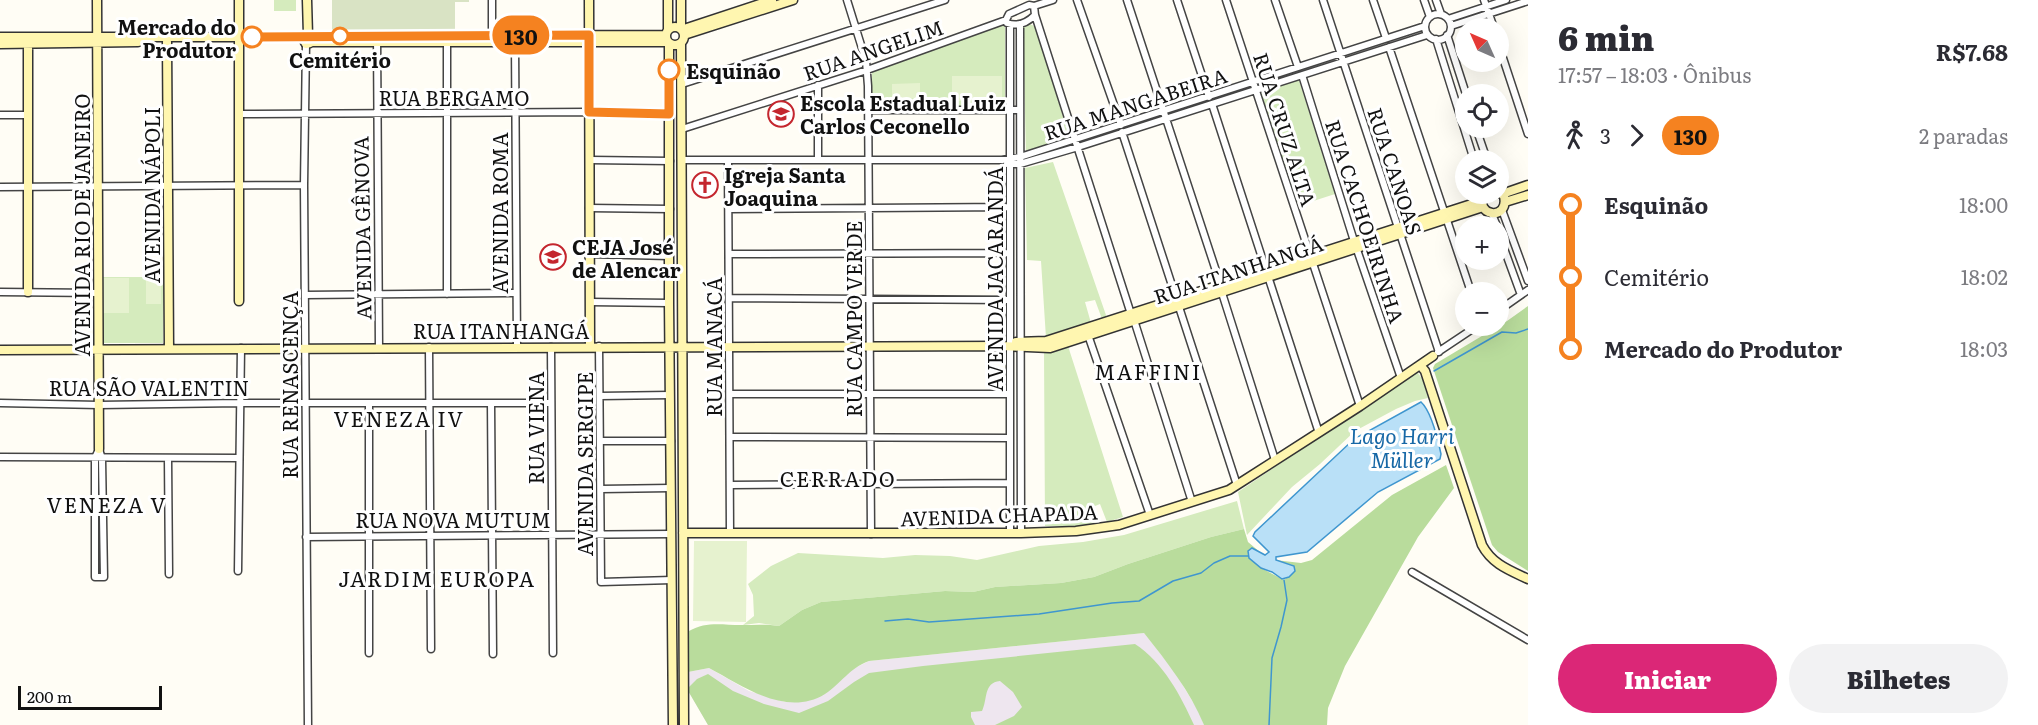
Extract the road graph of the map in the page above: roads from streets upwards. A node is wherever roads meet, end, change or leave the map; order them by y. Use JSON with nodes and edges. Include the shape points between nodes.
{"nodes":[{"id":1,"x":97,"y":0,"type":"edge"},
{"id":2,"x":239,"y":0,"type":"edge"},
{"id":3,"x":307,"y":0,"type":"edge"},
{"id":4,"x":492,"y":0,"type":"edge"},
{"id":5,"x":589,"y":0,"type":"edge"},
{"id":6,"x":668,"y":0,"type":"edge"},
{"id":7,"x":681,"y":0,"type":"edge"},
{"id":8,"x":772,"y":0,"type":"edge"},
{"id":9,"x":794,"y":0,"type":"edge"},
{"id":10,"x":847,"y":0,"type":"edge"},
{"id":11,"x":945,"y":0,"type":"edge"},
{"id":12,"x":1053,"y":0,"type":"edge"},
{"id":13,"x":1077,"y":0,"type":"edge"},
{"id":14,"x":1127,"y":0,"type":"edge"},
{"id":15,"x":1177,"y":0,"type":"edge"},
{"id":16,"x":1226,"y":0,"type":"edge"},
{"id":17,"x":1275,"y":0,"type":"edge"},
{"id":18,"x":1323,"y":0,"type":"edge"},
{"id":19,"x":1373,"y":0,"type":"edge"},
{"id":20,"x":1424,"y":0,"type":"edge"},
{"id":21,"x":1436,"y":0,"type":"edge"},
{"id":22,"x":1506,"y":0,"type":"edge"},
{"id":23,"x":1528,"y":1,"type":"edge"},
{"id":24,"x":1034,"y":6,"type":"junction"},
{"id":25,"x":1487,"y":7,"type":"edge"},
{"id":26,"x":1441,"y":14,"type":"junction"},
{"id":27,"x":1035,"y":15,"type":"junction"},
{"id":28,"x":1430,"y":17,"type":"junction"},
{"id":29,"x":1008,"y":22,"type":"junction"},
{"id":30,"x":1449,"y":22,"type":"junction"},
{"id":31,"x":1020,"y":24,"type":"junction"},
{"id":32,"x":1425,"y":26,"type":"junction"},
{"id":33,"x":856,"y":28,"type":"junction"},
{"id":34,"x":682,"y":34,"type":"junction"},
{"id":35,"x":492,"y":35,"type":"junction"},
{"id":36,"x":1427,"y":35,"type":"junction"},
{"id":37,"x":1448,"y":35,"type":"junction"},
{"id":38,"x":0,"y":37,"type":"edge"},
{"id":39,"x":668,"y":37,"type":"junction"},
{"id":40,"x":589,"y":38,"type":"junction"},
{"id":41,"x":1386,"y":38,"type":"junction"},
{"id":42,"x":239,"y":39,"type":"junction"},
{"id":43,"x":307,"y":39,"type":"junction"},
{"id":44,"x":377,"y":39,"type":"junction"},
{"id":45,"x":1436,"y":39,"type":"junction"},
{"id":46,"x":28,"y":40,"type":"junction"},
{"id":47,"x":97,"y":40,"type":"junction"},
{"id":48,"x":167,"y":42,"type":"junction"},
{"id":49,"x":447,"y":42,"type":"junction"},
{"id":50,"x":515,"y":42,"type":"junction"},
{"id":51,"x":0,"y":44,"type":"edge"},
{"id":52,"x":1389,"y":47,"type":"junction"},
{"id":53,"x":1340,"y":54,"type":"junction"},
{"id":54,"x":1343,"y":62,"type":"junction"},
{"id":55,"x":1298,"y":67,"type":"junction"},
{"id":56,"x":867,"y":70,"type":"junction"},
{"id":57,"x":1508,"y":72,"type":"edge"},
{"id":58,"x":1302,"y":75,"type":"junction"},
{"id":59,"x":1253,"y":82,"type":"junction"},
{"id":60,"x":682,"y":84,"type":"junction"},
{"id":61,"x":1463,"y":84,"type":"edge"},
{"id":62,"x":818,"y":85,"type":"junction"},
{"id":63,"x":1256,"y":90,"type":"junction"},
{"id":64,"x":1209,"y":96,"type":"junction"},
{"id":65,"x":1212,"y":104,"type":"junction"},
{"id":66,"x":868,"y":110,"type":"junction"},
{"id":67,"x":1010,"y":110,"type":"junction"},
{"id":68,"x":1020,"y":110,"type":"junction"},
{"id":69,"x":589,"y":112,"type":"junction"},
{"id":70,"x":305,"y":113,"type":"junction"},
{"id":71,"x":515,"y":113,"type":"junction"},
{"id":72,"x":239,"y":114,"type":"junction"},
{"id":73,"x":376,"y":114,"type":"junction"},
{"id":74,"x":446,"y":114,"type":"junction"},
{"id":75,"x":669,"y":114,"type":"junction"},
{"id":76,"x":27,"y":115,"type":"junction"},
{"id":77,"x":0,"y":116,"type":"edge"},
{"id":78,"x":1165,"y":116,"type":"junction"},
{"id":79,"x":682,"y":129,"type":"junction"},
{"id":80,"x":1122,"y":129,"type":"junction"},
{"id":81,"x":1528,"y":134,"type":"edge"},
{"id":82,"x":1076,"y":144,"type":"junction"},
{"id":83,"x":1471,"y":150,"type":"edge"},
{"id":84,"x":590,"y":160,"type":"junction"},
{"id":85,"x":683,"y":160,"type":"junction"},
{"id":86,"x":728,"y":160,"type":"junction"},
{"id":87,"x":818,"y":160,"type":"junction"},
{"id":88,"x":869,"y":160,"type":"junction"},
{"id":89,"x":1024,"y":160,"type":"junction"},
{"id":90,"x":670,"y":161,"type":"junction"},
{"id":91,"x":1010,"y":162,"type":"junction"},
{"id":92,"x":304,"y":185,"type":"junction"},
{"id":93,"x":1528,"y":185,"type":"edge"},
{"id":94,"x":168,"y":186,"type":"junction"},
{"id":95,"x":239,"y":186,"type":"junction"},
{"id":96,"x":0,"y":187,"type":"edge"},
{"id":97,"x":28,"y":187,"type":"junction"},
{"id":98,"x":98,"y":187,"type":"junction"},
{"id":99,"x":1509,"y":195,"type":"edge"},
{"id":100,"x":1528,"y":195,"type":"edge"},
{"id":101,"x":1509,"y":198,"type":"edge"},
{"id":102,"x":1473,"y":204,"type":"edge"},
{"id":103,"x":1484,"y":204,"type":"edge"},
{"id":104,"x":1499,"y":204,"type":"edge"},
{"id":105,"x":1504,"y":204,"type":"edge"},
{"id":106,"x":1010,"y":207,"type":"junction"},
{"id":107,"x":589,"y":208,"type":"junction"},
{"id":108,"x":670,"y":208,"type":"junction"},
{"id":109,"x":869,"y":208,"type":"junction"},
{"id":110,"x":729,"y":209,"type":"junction"},
{"id":111,"x":1492,"y":214,"type":"joint"},
{"id":112,"x":1445,"y":215,"type":"junction"},
{"id":113,"x":1398,"y":231,"type":"junction"},
{"id":114,"x":1355,"y":245,"type":"junction"},
{"id":115,"x":1010,"y":253,"type":"junction"},
{"id":116,"x":590,"y":254,"type":"junction"},
{"id":117,"x":729,"y":254,"type":"junction"},
{"id":118,"x":869,"y":254,"type":"junction"},
{"id":119,"x":669,"y":256,"type":"junction"},
{"id":120,"x":1311,"y":259,"type":"junction"},
{"id":121,"x":1509,"y":262,"type":"edge"},
{"id":122,"x":1266,"y":274,"type":"junction"},
{"id":123,"x":1528,"y":281,"type":"edge"},
{"id":124,"x":1468,"y":282,"type":"edge"},
{"id":125,"x":1222,"y":289,"type":"junction"},
{"id":126,"x":1528,"y":290,"type":"edge"},
{"id":127,"x":0,"y":292,"type":"edge"},
{"id":128,"x":28,"y":292,"type":"junction"},
{"id":129,"x":98,"y":293,"type":"junction"},
{"id":130,"x":516,"y":293,"type":"junction"},
{"id":131,"x":379,"y":294,"type":"junction"},
{"id":132,"x":447,"y":294,"type":"junction"},
{"id":133,"x":305,"y":295,"type":"junction"},
{"id":134,"x":1521,"y":295,"type":"junction"},
{"id":135,"x":729,"y":298,"type":"junction"},
{"id":136,"x":870,"y":299,"type":"junction"},
{"id":137,"x":1010,"y":300,"type":"junction"},
{"id":138,"x":239,"y":301,"type":"dead end"},
{"id":139,"x":590,"y":302,"type":"junction"},
{"id":140,"x":1178,"y":302,"type":"junction"},
{"id":141,"x":669,"y":303,"type":"junction"},
{"id":142,"x":1509,"y":303,"type":"edge"},
{"id":143,"x":1133,"y":317,"type":"junction"},
{"id":144,"x":1087,"y":332,"type":"junction"},
{"id":145,"x":1462,"y":336,"type":"edge"},
{"id":146,"x":1007,"y":345,"type":"junction"},
{"id":147,"x":1020,"y":345,"type":"junction"},
{"id":148,"x":729,"y":346,"type":"junction"},
{"id":149,"x":305,"y":347,"type":"junction"},
{"id":150,"x":429,"y":347,"type":"junction"},
{"id":151,"x":516,"y":347,"type":"junction"},
{"id":152,"x":551,"y":347,"type":"junction"},
{"id":153,"x":595,"y":347,"type":"junction"},
{"id":154,"x":683,"y":347,"type":"junction"},
{"id":155,"x":870,"y":347,"type":"junction"},
{"id":156,"x":241,"y":348,"type":"junction"},
{"id":157,"x":379,"y":348,"type":"junction"},
{"id":158,"x":670,"y":348,"type":"junction"},
{"id":159,"x":169,"y":349,"type":"junction"},
{"id":160,"x":0,"y":350,"type":"edge"},
{"id":161,"x":98,"y":350,"type":"junction"},
{"id":162,"x":1436,"y":354,"type":"junction"},
{"id":163,"x":1420,"y":368,"type":"junction"},
{"id":164,"x":1401,"y":378,"type":"junction"},
{"id":165,"x":730,"y":394,"type":"junction"},
{"id":166,"x":870,"y":394,"type":"junction"},
{"id":167,"x":1010,"y":394,"type":"junction"},
{"id":168,"x":670,"y":395,"type":"junction"},
{"id":169,"x":600,"y":396,"type":"junction"},
{"id":170,"x":240,"y":403,"type":"junction"},
{"id":171,"x":305,"y":403,"type":"junction"},
{"id":172,"x":430,"y":403,"type":"junction"},
{"id":173,"x":492,"y":403,"type":"junction"},
{"id":174,"x":551,"y":403,"type":"junction"},
{"id":175,"x":0,"y":404,"type":"edge"},
{"id":176,"x":369,"y":404,"type":"junction"},
{"id":177,"x":99,"y":405,"type":"junction"},
{"id":178,"x":1360,"y":406,"type":"junction"},
{"id":179,"x":1319,"y":433,"type":"junction"},
{"id":180,"x":730,"y":437,"type":"junction"},
{"id":181,"x":870,"y":438,"type":"junction"},
{"id":182,"x":1010,"y":438,"type":"junction"},
{"id":183,"x":601,"y":441,"type":"junction"},
{"id":184,"x":671,"y":441,"type":"junction"},
{"id":185,"x":99,"y":449,"type":"joint"},
{"id":186,"x":0,"y":457,"type":"edge"},
{"id":187,"x":99,"y":458,"type":"junction"},
{"id":188,"x":168,"y":458,"type":"junction"},
{"id":189,"x":239,"y":458,"type":"junction"},
{"id":190,"x":1275,"y":460,"type":"junction"},
{"id":191,"x":1010,"y":483,"type":"junction"},
{"id":192,"x":871,"y":484,"type":"junction"},
{"id":193,"x":730,"y":485,"type":"junction"},
{"id":194,"x":1237,"y":485,"type":"junction"},
{"id":195,"x":671,"y":488,"type":"junction"},
{"id":196,"x":601,"y":489,"type":"junction"},
{"id":197,"x":1020,"y":489,"type":"junction"},
{"id":198,"x":1010,"y":491,"type":"junction"},
{"id":199,"x":1192,"y":502,"type":"junction"},
{"id":200,"x":1150,"y":515,"type":"junction"},
{"id":201,"x":683,"y":533,"type":"junction"},
{"id":202,"x":730,"y":533,"type":"junction"},
{"id":203,"x":1010,"y":533,"type":"junction"},
{"id":204,"x":1021,"y":533,"type":"junction"},
{"id":205,"x":671,"y":534,"type":"junction"},
{"id":206,"x":871,"y":534,"type":"junction"},
{"id":207,"x":429,"y":535,"type":"junction"},
{"id":208,"x":491,"y":535,"type":"junction"},
{"id":209,"x":552,"y":535,"type":"junction"},
{"id":210,"x":601,"y":535,"type":"junction"},
{"id":211,"x":368,"y":536,"type":"junction"},
{"id":212,"x":306,"y":537,"type":"junction"},
{"id":213,"x":238,"y":571,"type":"dead end"},
{"id":214,"x":1412,"y":572,"type":"dead end"},
{"id":215,"x":169,"y":574,"type":"dead end"},
{"id":216,"x":104,"y":577,"type":"dead end"},
{"id":217,"x":672,"y":578,"type":"junction"},
{"id":218,"x":1528,"y":579,"type":"edge"},
{"id":219,"x":1528,"y":640,"type":"edge"},
{"id":220,"x":431,"y":649,"type":"dead end"},
{"id":221,"x":369,"y":653,"type":"dead end"},
{"id":222,"x":553,"y":653,"type":"dead end"},
{"id":223,"x":493,"y":654,"type":"dead end"},
{"id":224,"x":308,"y":725,"type":"edge"},
{"id":225,"x":673,"y":725,"type":"edge"},
{"id":226,"x":684,"y":725,"type":"edge"}],
"edges":[{"from":1,"to":47,"type":"street","name":"AVENIDA RIO DE JANEIRO"},
{"from":2,"to":42,"type":"street"},
{"from":3,"to":43,"type":"street"},
{"from":4,"to":35,"type":"street"},
{"from":5,"to":40,"type":"street","name":"AVENIDA SERGIPE"},
{"from":6,"to":39,"type":"street"},
{"from":7,"to":34,"type":"street"},
{"from":8,"to":34,"type":"street"},
{"from":9,"to":34,"type":"street"},
{"from":10,"to":33,"type":"street","name":"RUA CAMPO VERDE"},
{"from":11,"to":33,"type":"street"},
{"from":12,"to":24,"type":"street"},
{"from":13,"to":80,"type":"street"},
{"from":14,"to":78,"type":"street"},
{"from":15,"to":64,"type":"street"},
{"from":16,"to":59,"type":"street","name":"RUA CRUZ ALTA"},
{"from":17,"to":55,"type":"street"},
{"from":18,"to":53,"type":"street","name":"RUA CANOAS"},
{"from":19,"to":41,"type":"street"},
{"from":20,"to":28,"type":"street"},
{"from":21,"to":26,"type":"street"},
{"from":22,"to":25,"type":"street"},
{"from":23,"to":25,"type":"street"},
{"from":24,"to":27,"type":"street"},
{"from":24,"to":29,"type":"street","via":[[1009,14]]},
{"from":25,"to":30,"type":"street"},
{"from":26,"to":28,"type":"street"},
{"from":26,"to":30,"type":"street"},
{"from":27,"to":31,"type":"street"},
{"from":27,"to":82,"type":"street"},
{"from":28,"to":32,"type":"street"},
{"from":29,"to":31,"type":"street"},
{"from":29,"to":56,"type":"street","name":"RUA ANGELIM"},
{"from":29,"to":67,"type":"street","name":"AVENIDA JACARANDÁ"},
{"from":30,"to":37,"type":"street"},
{"from":31,"to":68,"type":"street"},
{"from":32,"to":36,"type":"street"},
{"from":32,"to":41,"type":"street","name":"RUA MANGABEIRA"},
{"from":33,"to":56,"type":"street","name":"RUA CAMPO VERDE"},
{"from":33,"to":60,"type":"street"},
{"from":34,"to":39,"type":"street","via":[[675,27]]},
{"from":34,"to":39,"type":"street","via":[[675,46]]},
{"from":34,"to":60,"type":"street"},
{"from":35,"to":40,"type":"street"},
{"from":35,"to":44,"type":"street"},
{"from":36,"to":45,"type":"street"},
{"from":36,"to":52,"type":"street","name":"RUA MANGABEIRA"},
{"from":37,"to":45,"type":"street"},
{"from":37,"to":61,"type":"street"},
{"from":38,"to":46,"type":"street"},
{"from":39,"to":40,"type":"street"},
{"from":39,"to":75,"type":"street"},
{"from":40,"to":50,"type":"street"},
{"from":40,"to":69,"type":"street","name":"AVENIDA SERGIPE"},
{"from":41,"to":53,"type":"street","name":"RUA MANGABEIRA"},
{"from":42,"to":43,"type":"street"},
{"from":42,"to":47,"type":"street"},
{"from":42,"to":48,"type":"street"},
{"from":42,"to":72,"type":"street"},
{"from":43,"to":44,"type":"street"},
{"from":43,"to":70,"type":"street","name":"RUA RENASCENÇA"},
{"from":44,"to":49,"type":"street"},
{"from":44,"to":73,"type":"street","name":"AVENIDA GÊNOVA"},
{"from":45,"to":83,"type":"street"},
{"from":46,"to":47,"type":"street"},
{"from":46,"to":51,"type":"street"},
{"from":46,"to":76,"type":"street"},
{"from":47,"to":48,"type":"street"},
{"from":47,"to":98,"type":"street","name":"AVENIDA RIO DE JANEIRO"},
{"from":48,"to":94,"type":"street","name":"AVENIDA NÁPOLI"},
{"from":49,"to":50,"type":"street"},
{"from":49,"to":74,"type":"street"},
{"from":50,"to":71,"type":"street","name":"AVENIDA ROMA"},
{"from":52,"to":54,"type":"street","name":"RUA MANGABEIRA"},
{"from":52,"to":112,"type":"street"},
{"from":53,"to":54,"type":"street","name":"RUA CANOAS"},
{"from":53,"to":55,"type":"street","name":"RUA MANGABEIRA"},
{"from":54,"to":58,"type":"street","name":"RUA MANGABEIRA"},
{"from":54,"to":113,"type":"street","name":"RUA CANOAS"},
{"from":55,"to":59,"type":"street","name":"RUA MANGABEIRA"},
{"from":56,"to":62,"type":"street","name":"RUA ANGELIM"},
{"from":56,"to":66,"type":"street","name":"RUA CAMPO VERDE"},
{"from":57,"to":81,"type":"street"},
{"from":58,"to":63,"type":"street","name":"RUA MANGABEIRA"},
{"from":58,"to":114,"type":"street","name":"RUA CACHOEIRINHA"},
{"from":59,"to":63,"type":"street","name":"RUA CRUZ ALTA"},
{"from":59,"to":64,"type":"street","name":"RUA MANGABEIRA"},
{"from":60,"to":79,"type":"street"},
{"from":62,"to":79,"type":"street","name":"RUA ANGELIM"},
{"from":62,"to":87,"type":"street"},
{"from":63,"to":65,"type":"street","name":"RUA MANGABEIRA"},
{"from":63,"to":120,"type":"street","name":"RUA CRUZ ALTA"},
{"from":64,"to":78,"type":"street","name":"RUA MANGABEIRA"},
{"from":65,"to":78,"type":"street","name":"RUA MANGABEIRA"},
{"from":65,"to":122,"type":"street"},
{"from":66,"to":67,"type":"street"},
{"from":66,"to":88,"type":"street","name":"RUA CAMPO VERDE"},
{"from":67,"to":68,"type":"street"},
{"from":67,"to":91,"type":"street","name":"AVENIDA JACARANDÁ"},
{"from":68,"to":89,"type":"street"},
{"from":69,"to":71,"type":"street","name":"RUA BERGAMO"},
{"from":69,"to":75,"type":"street","name":"RUA BERGAMO"},
{"from":69,"to":84,"type":"street","name":"AVENIDA SERGIPE"},
{"from":70,"to":72,"type":"street","name":"RUA BERGAMO"},
{"from":70,"to":73,"type":"street","name":"RUA BERGAMO"},
{"from":70,"to":92,"type":"street","name":"RUA RENASCENÇA"},
{"from":71,"to":74,"type":"street","name":"RUA BERGAMO"},
{"from":71,"to":130,"type":"street","name":"AVENIDA ROMA"},
{"from":72,"to":95,"type":"street"},
{"from":73,"to":74,"type":"street","name":"RUA BERGAMO"},
{"from":73,"to":131,"type":"street","name":"AVENIDA GÊNOVA"},
{"from":74,"to":132,"type":"street"},
{"from":75,"to":90,"type":"street"},
{"from":76,"to":77,"type":"street"},
{"from":76,"to":97,"type":"street"},
{"from":78,"to":80,"type":"street","name":"RUA MANGABEIRA"},
{"from":78,"to":125,"type":"street"},
{"from":79,"to":85,"type":"street"},
{"from":80,"to":82,"type":"street","name":"RUA MANGABEIRA"},
{"from":80,"to":140,"type":"street"},
{"from":82,"to":89,"type":"street","name":"RUA MANGABEIRA"},
{"from":82,"to":143,"type":"street"},
{"from":84,"to":90,"type":"street"},
{"from":84,"to":107,"type":"street","name":"AVENIDA SERGIPE"},
{"from":85,"to":86,"type":"street"},
{"from":85,"to":90,"type":"street"},
{"from":85,"to":154,"type":"street"},
{"from":86,"to":87,"type":"street"},
{"from":86,"to":110,"type":"street","name":"RUA MANACÁ"},
{"from":87,"to":88,"type":"street"},
{"from":88,"to":91,"type":"street","name":"RUA MANGABEIRA"},
{"from":88,"to":109,"type":"street","name":"RUA CAMPO VERDE"},
{"from":89,"to":91,"type":"street","name":"RUA MANGABEIRA"},
{"from":89,"to":147,"type":"street"},
{"from":90,"to":108,"type":"street"},
{"from":91,"to":106,"type":"street","name":"AVENIDA JACARANDÁ"},
{"from":92,"to":95,"type":"street"},
{"from":92,"to":133,"type":"street","name":"RUA RENASCENÇA"},
{"from":93,"to":99,"type":"street"},
{"from":94,"to":95,"type":"street"},
{"from":94,"to":98,"type":"street"},
{"from":94,"to":159,"type":"street","name":"AVENIDA NÁPOLI"},
{"from":95,"to":138,"type":"street"},
{"from":96,"to":97,"type":"street"},
{"from":97,"to":98,"type":"street"},
{"from":97,"to":128,"type":"street"},
{"from":98,"to":129,"type":"street","name":"AVENIDA RIO DE JANEIRO"},
{"from":100,"to":101,"type":"street"},
{"from":102,"to":112,"type":"street","name":"RUA ITANHANGÁ"},
{"from":103,"to":111,"type":"street"},
{"from":104,"to":111,"type":"street"},
{"from":105,"to":123,"type":"street"},
{"from":106,"to":109,"type":"street"},
{"from":106,"to":115,"type":"street","name":"AVENIDA JACARANDÁ"},
{"from":107,"to":108,"type":"street"},
{"from":107,"to":116,"type":"street","name":"AVENIDA SERGIPE"},
{"from":108,"to":119,"type":"street"},
{"from":109,"to":110,"type":"street"},
{"from":109,"to":118,"type":"street","name":"RUA CAMPO VERDE"},
{"from":110,"to":117,"type":"street","name":"RUA MANACÁ"},
{"from":112,"to":113,"type":"street","name":"RUA ITANHANGÁ"},
{"from":112,"to":124,"type":"street"},
{"from":113,"to":114,"type":"street","name":"RUA ITANHANGÁ"},
{"from":113,"to":162,"type":"street","name":"RUA CANOAS"},
{"from":114,"to":120,"type":"street","name":"RUA ITANHANGÁ"},
{"from":114,"to":164,"type":"street","name":"RUA CACHOEIRINHA"},
{"from":115,"to":118,"type":"street"},
{"from":115,"to":137,"type":"street","name":"AVENIDA JACARANDÁ"},
{"from":116,"to":119,"type":"street"},
{"from":116,"to":139,"type":"street","name":"AVENIDA SERGIPE"},
{"from":117,"to":118,"type":"street"},
{"from":117,"to":135,"type":"street","name":"RUA MANACÁ"},
{"from":118,"to":136,"type":"street","name":"RUA CAMPO VERDE"},
{"from":119,"to":141,"type":"street"},
{"from":120,"to":122,"type":"street","name":"RUA ITANHANGÁ"},
{"from":120,"to":178,"type":"street","name":"RUA CRUZ ALTA"},
{"from":121,"to":134,"type":"street"},
{"from":122,"to":125,"type":"street","name":"RUA ITANHANGÁ"},
{"from":122,"to":179,"type":"street"},
{"from":125,"to":140,"type":"street","name":"RUA ITANHANGÁ"},
{"from":125,"to":190,"type":"street"},
{"from":126,"to":134,"type":"street"},
{"from":127,"to":128,"type":"street"},
{"from":128,"to":129,"type":"street"},
{"from":129,"to":161,"type":"street","name":"AVENIDA RIO DE JANEIRO"},
{"from":130,"to":132,"type":"street"},
{"from":130,"to":151,"type":"street","name":"AVENIDA ROMA"},
{"from":131,"to":132,"type":"street"},
{"from":131,"to":133,"type":"street"},
{"from":131,"to":157,"type":"street","name":"AVENIDA GÊNOVA"},
{"from":133,"to":149,"type":"street","name":"RUA RENASCENÇA"},
{"from":134,"to":142,"type":"street"},
{"from":135,"to":136,"type":"street"},
{"from":135,"to":148,"type":"street","name":"RUA MANACÁ"},
{"from":136,"to":137,"type":"street"},
{"from":136,"to":155,"type":"street","name":"RUA CAMPO VERDE"},
{"from":137,"to":146,"type":"street","name":"AVENIDA JACARANDÁ"},
{"from":139,"to":141,"type":"street"},
{"from":139,"to":153,"type":"street","name":"AVENIDA SERGIPE"},
{"from":140,"to":143,"type":"street","name":"RUA ITANHANGÁ"},
{"from":140,"to":194,"type":"street"},
{"from":141,"to":158,"type":"street"},
{"from":143,"to":144,"type":"street","name":"RUA ITANHANGÁ"},
{"from":143,"to":199,"type":"street"},
{"from":144,"to":147,"type":"street","name":"RUA ITANHANGÁ","via":[[1050,348]]},
{"from":144,"to":200,"type":"street"},
{"from":145,"to":162,"type":"street","name":"AVENIDA CHAPADA"},
{"from":146,"to":147,"type":"street","name":"RUA ITANHANGÁ"},
{"from":146,"to":155,"type":"street","name":"RUA ITANHANGÁ"},
{"from":146,"to":167,"type":"street","name":"AVENIDA JACARANDÁ"},
{"from":147,"to":197,"type":"street"},
{"from":148,"to":154,"type":"street","name":"RUA ITANHANGÁ"},
{"from":148,"to":155,"type":"street","name":"RUA ITANHANGÁ"},
{"from":148,"to":165,"type":"street","name":"RUA MANACÁ"},
{"from":149,"to":156,"type":"street","name":"RUA ITANHANGÁ"},
{"from":149,"to":157,"type":"street","name":"RUA ITANHANGÁ"},
{"from":149,"to":171,"type":"street","name":"RUA RENASCENÇA"},
{"from":150,"to":151,"type":"street","name":"RUA ITANHANGÁ"},
{"from":150,"to":157,"type":"street","name":"RUA ITANHANGÁ"},
{"from":150,"to":172,"type":"street"},
{"from":151,"to":152,"type":"street","name":"RUA ITANHANGÁ"},
{"from":152,"to":153,"type":"street","name":"RUA ITANHANGÁ"},
{"from":152,"to":174,"type":"street","name":"RUA VIENA"},
{"from":153,"to":158,"type":"street","name":"RUA ITANHANGÁ"},
{"from":153,"to":169,"type":"street","name":"AVENIDA SERGIPE"},
{"from":154,"to":158,"type":"street","name":"RUA ITANHANGÁ"},
{"from":154,"to":201,"type":"street"},
{"from":155,"to":166,"type":"street","name":"RUA CAMPO VERDE"},
{"from":156,"to":159,"type":"street","name":"RUA ITANHANGÁ"},
{"from":156,"to":170,"type":"street"},
{"from":158,"to":168,"type":"street"},
{"from":159,"to":161,"type":"street","name":"RUA ITANHANGÁ"},
{"from":160,"to":161,"type":"street","name":"RUA ITANHANGÁ"},
{"from":161,"to":177,"type":"street","name":"AVENIDA RIO DE JANEIRO"},
{"from":162,"to":163,"type":"street","name":"AVENIDA CHAPADA"},
{"from":163,"to":164,"type":"street","name":"AVENIDA CHAPADA"},
{"from":163,"to":218,"type":"street","via":[[1429,384],[1482,545],[1498,564]]},
{"from":164,"to":178,"type":"street","name":"AVENIDA CHAPADA"},
{"from":165,"to":166,"type":"street"},
{"from":165,"to":180,"type":"street","name":"RUA MANACÁ"},
{"from":166,"to":167,"type":"street"},
{"from":166,"to":181,"type":"street","name":"RUA CAMPO VERDE"},
{"from":167,"to":182,"type":"street","name":"AVENIDA JACARANDÁ"},
{"from":168,"to":169,"type":"street"},
{"from":168,"to":184,"type":"street"},
{"from":169,"to":183,"type":"street","name":"AVENIDA SERGIPE"},
{"from":170,"to":171,"type":"street","name":"RUA SÃO VALENTIN"},
{"from":170,"to":177,"type":"street","name":"RUA SÃO VALENTIN"},
{"from":170,"to":189,"type":"street"},
{"from":171,"to":176,"type":"street","name":"RUA SÃO VALENTIN"},
{"from":171,"to":212,"type":"street","name":"RUA RENASCENÇA"},
{"from":172,"to":173,"type":"street","name":"RUA SÃO VALENTIN"},
{"from":172,"to":176,"type":"street","name":"RUA SÃO VALENTIN"},
{"from":172,"to":207,"type":"street"},
{"from":173,"to":174,"type":"street","name":"RUA SÃO VALENTIN"},
{"from":173,"to":208,"type":"street"},
{"from":174,"to":209,"type":"street","name":"RUA VIENA"},
{"from":175,"to":177,"type":"street","name":"RUA SÃO VALENTIN"},
{"from":176,"to":211,"type":"street"},
{"from":177,"to":185,"type":"street","name":"AVENIDA RIO DE JANEIRO"},
{"from":178,"to":179,"type":"street","name":"AVENIDA CHAPADA"},
{"from":179,"to":190,"type":"street","name":"AVENIDA CHAPADA"},
{"from":180,"to":181,"type":"street"},
{"from":180,"to":193,"type":"street","name":"RUA MANACÁ"},
{"from":181,"to":182,"type":"street"},
{"from":181,"to":192,"type":"street","name":"RUA CAMPO VERDE"},
{"from":182,"to":191,"type":"street","name":"AVENIDA JACARANDÁ"},
{"from":183,"to":184,"type":"street"},
{"from":183,"to":196,"type":"street","name":"AVENIDA SERGIPE"},
{"from":184,"to":195,"type":"street"},
{"from":185,"to":187,"type":"street","name":"AVENIDA RIO DE JANEIRO"},
{"from":186,"to":187,"type":"street"},
{"from":187,"to":188,"type":"street"},
{"from":187,"to":216,"type":"street","name":"AVENIDA RIO DE JANEIRO","via":[[95,577]]},
{"from":188,"to":189,"type":"street"},
{"from":188,"to":215,"type":"street"},
{"from":189,"to":213,"type":"street"},
{"from":190,"to":194,"type":"street","name":"AVENIDA CHAPADA"},
{"from":191,"to":192,"type":"street"},
{"from":191,"to":198,"type":"street","name":"AVENIDA JACARANDÁ"},
{"from":192,"to":193,"type":"street"},
{"from":192,"to":206,"type":"street","name":"RUA CAMPO VERDE"},
{"from":193,"to":202,"type":"street","name":"RUA MANACÁ"},
{"from":194,"to":199,"type":"street","name":"AVENIDA CHAPADA"},
{"from":195,"to":196,"type":"street"},
{"from":195,"to":205,"type":"street"},
{"from":196,"to":210,"type":"street","name":"AVENIDA SERGIPE"},
{"from":197,"to":198,"type":"street"},
{"from":197,"to":204,"type":"street"},
{"from":198,"to":203,"type":"street","name":"AVENIDA JACARANDÁ"},
{"from":199,"to":200,"type":"street","name":"AVENIDA CHAPADA"},
{"from":200,"to":204,"type":"street","name":"AVENIDA CHAPADA","via":[[1094,530]]},
{"from":201,"to":202,"type":"street","name":"AVENIDA CHAPADA"},
{"from":201,"to":205,"type":"street","name":"AVENIDA CHAPADA","via":[[677,540]]},
{"from":201,"to":226,"type":"street"},
{"from":202,"to":206,"type":"street","name":"AVENIDA CHAPADA"},
{"from":203,"to":204,"type":"street","name":"AVENIDA CHAPADA"},
{"from":203,"to":206,"type":"street","name":"AVENIDA CHAPADA"},
{"from":205,"to":210,"type":"street","name":"RUA NOVA MUTUM"},
{"from":205,"to":217,"type":"street"},
{"from":207,"to":208,"type":"street","name":"RUA NOVA MUTUM"},
{"from":207,"to":211,"type":"street","name":"RUA NOVA MUTUM"},
{"from":207,"to":220,"type":"street"},
{"from":208,"to":209,"type":"street","name":"RUA NOVA MUTUM"},
{"from":208,"to":223,"type":"street"},
{"from":209,"to":210,"type":"street","name":"RUA NOVA MUTUM"},
{"from":209,"to":222,"type":"street","name":"RUA VIENA"},
{"from":210,"to":217,"type":"street","name":"AVENIDA SERGIPE","via":[[601,582]]},
{"from":211,"to":212,"type":"street","name":"RUA NOVA MUTUM"},
{"from":211,"to":221,"type":"street"},
{"from":212,"to":224,"type":"street","name":"RUA RENASCENÇA"},
{"from":214,"to":219,"type":"street"},
{"from":217,"to":225,"type":"street"}]}
